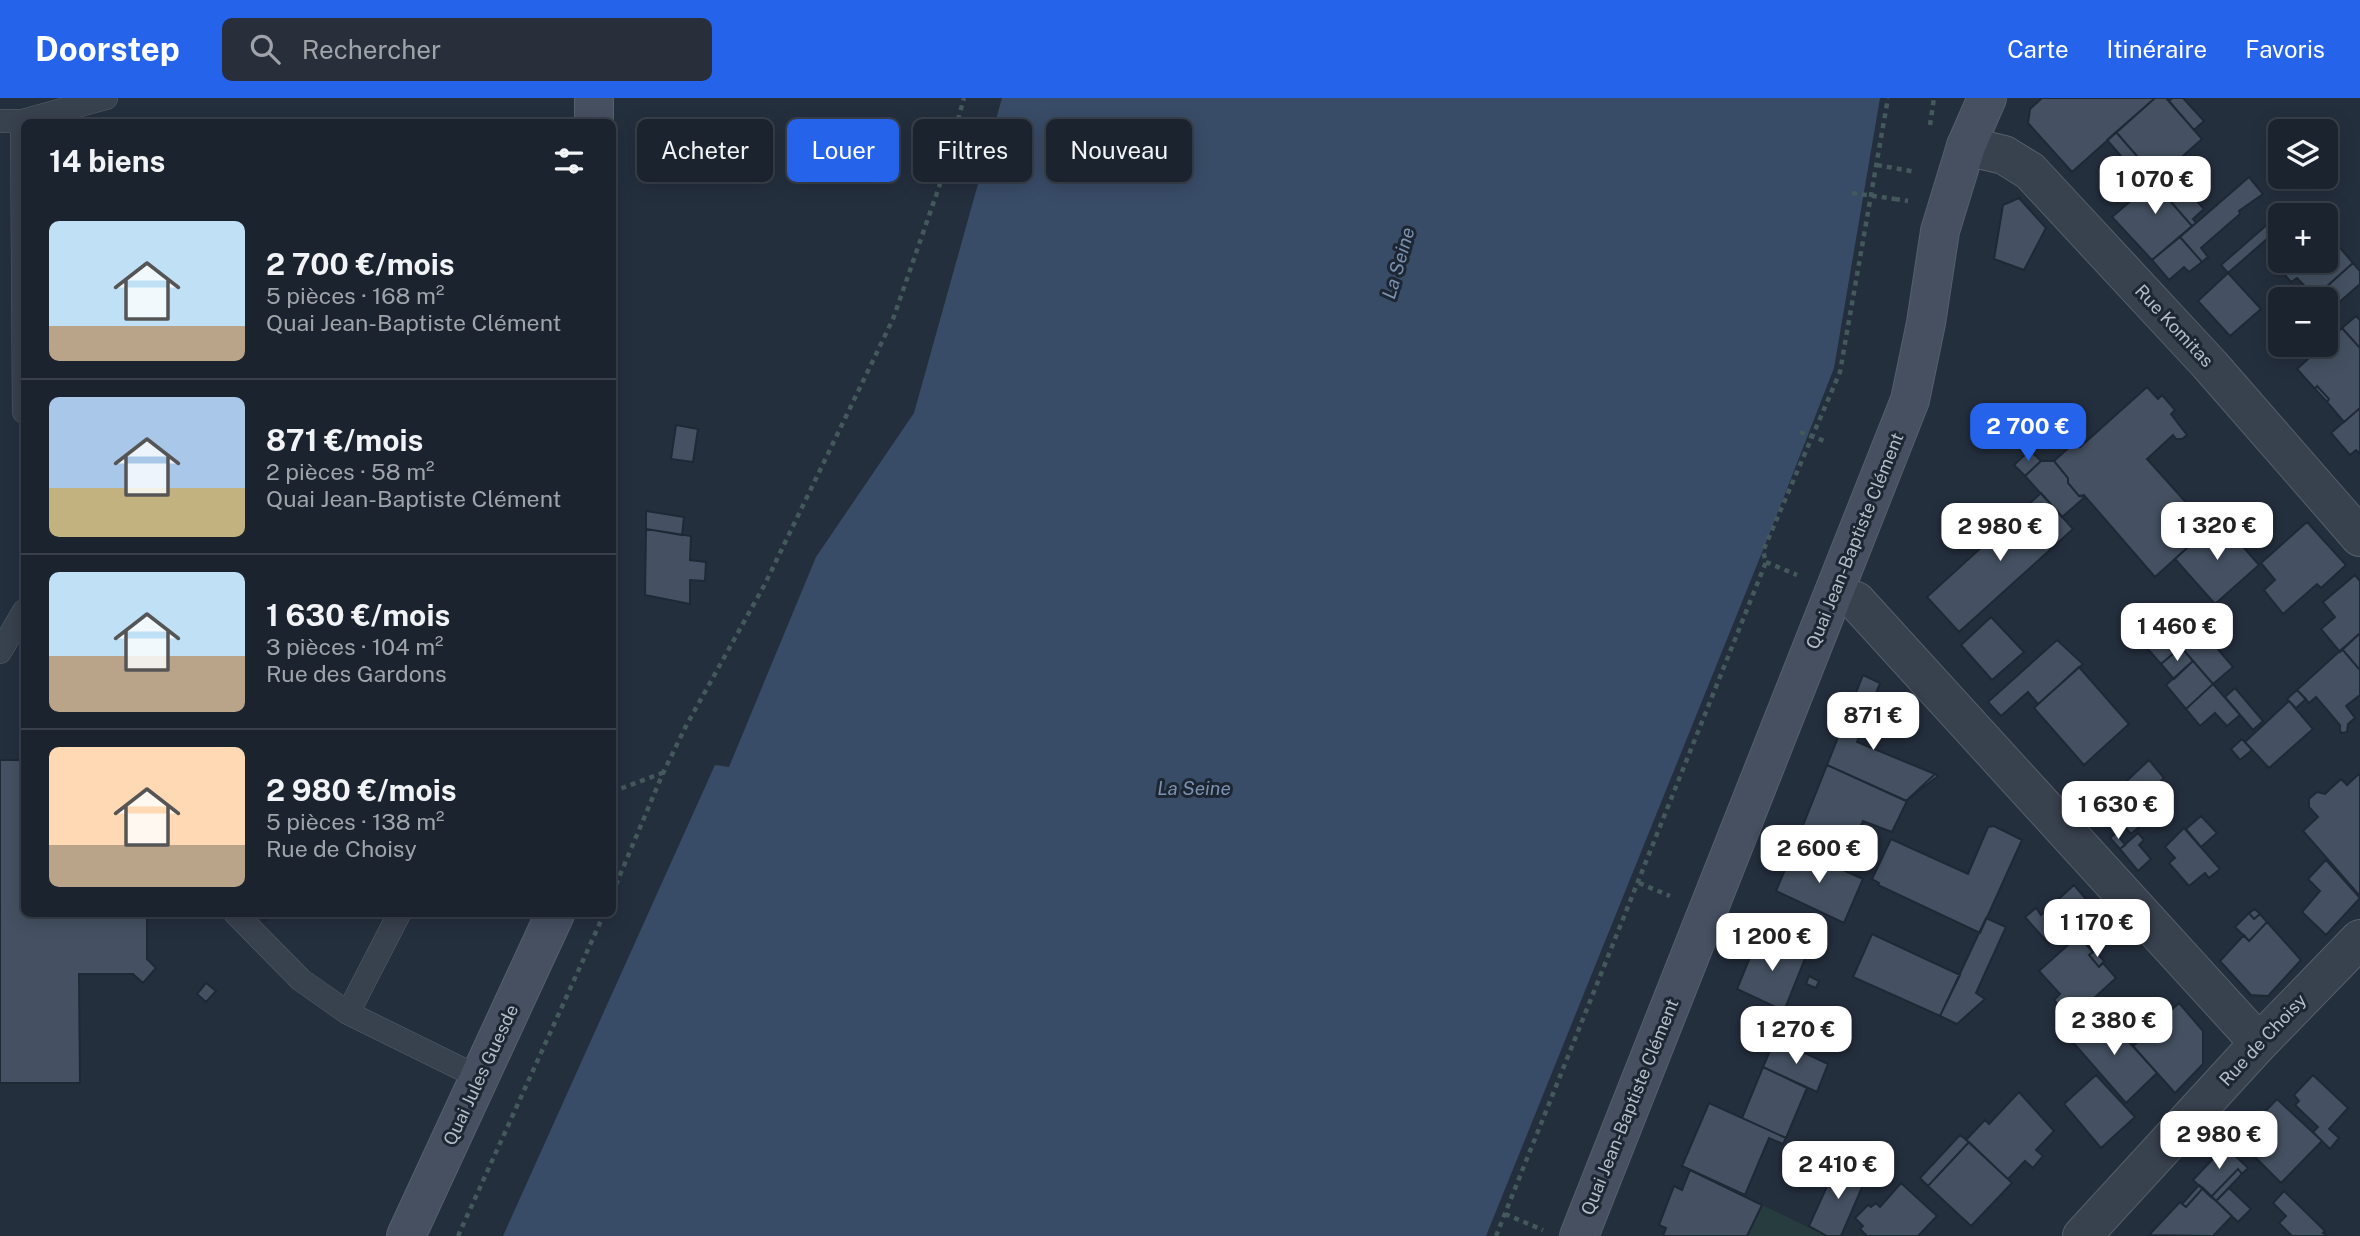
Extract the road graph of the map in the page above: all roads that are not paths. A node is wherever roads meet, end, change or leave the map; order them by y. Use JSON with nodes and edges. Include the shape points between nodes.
{"nodes":[{"id":1,"x":106,"y":98,"type":"edge"},
{"id":2,"x":594,"y":98,"type":"edge"},
{"id":3,"x":1965,"y":98,"type":"edge"},
{"id":4,"x":1986,"y":98,"type":"edge"},
{"id":5,"x":594,"y":119,"type":"edge"},
{"id":6,"x":11,"y":121,"type":"edge"},
{"id":7,"x":1966,"y":146,"type":"junction"},
{"id":8,"x":21,"y":345,"type":"edge"},
{"id":9,"x":2360,"y":537,"type":"edge"},
{"id":10,"x":1856,"y":601,"type":"junction"},
{"id":11,"x":21,"y":616,"type":"edge"},
{"id":12,"x":0,"y":652,"type":"edge"},
{"id":13,"x":239,"y":917,"type":"edge"},
{"id":14,"x":397,"y":917,"type":"edge"},
{"id":15,"x":554,"y":917,"type":"edge"},
{"id":16,"x":2360,"y":939,"type":"edge"},
{"id":17,"x":348,"y":1013,"type":"junction"},
{"id":18,"x":2259,"y":1043,"type":"junction"},
{"id":19,"x":480,"y":1078,"type":"junction"},
{"id":20,"x":1563,"y":1234,"type":"edge"},
{"id":21,"x":406,"y":1236,"type":"edge"},
{"id":22,"x":1604,"y":1236,"type":"edge"},
{"id":23,"x":2082,"y":1236,"type":"edge"}],
"edges":[{"from":1,"to":6,"type":"lane"},
{"from":2,"to":5,"type":"main road"},
{"from":3,"to":7,"type":"main road","name":"Quai Jean-Baptiste Clément"},
{"from":4,"to":7,"type":"main road","name":"Quai Jean-Baptiste Clément"},
{"from":6,"to":8,"type":"lane"},
{"from":7,"to":9,"type":"street","name":"Rue Komitas","via":[[2004,155],[2031,171]]},
{"from":7,"to":10,"type":"main road","name":"Quai Jean-Baptiste Clément","via":[[1963,235],[1935,396]]},
{"from":7,"to":20,"type":"main road","name":"Quai Jean-Baptiste Clément","via":[[1940,231],[1910,400]]},
{"from":10,"to":18,"type":"street"},
{"from":10,"to":22,"type":"main road","name":"Quai Jean-Baptiste Clément"},
{"from":11,"to":12,"type":"lane"},
{"from":13,"to":17,"type":"lane","via":[[301,980]]},
{"from":14,"to":17,"type":"lane"},
{"from":15,"to":19,"type":"main road","name":"Quai Jules Guesde"},
{"from":16,"to":18,"type":"street","name":"Rue de Choisy"},
{"from":17,"to":19,"type":"lane"},
{"from":18,"to":23,"type":"street","name":"Rue de Choisy"},
{"from":19,"to":21,"type":"main road","name":"Quai Jules Guesde"}]}
